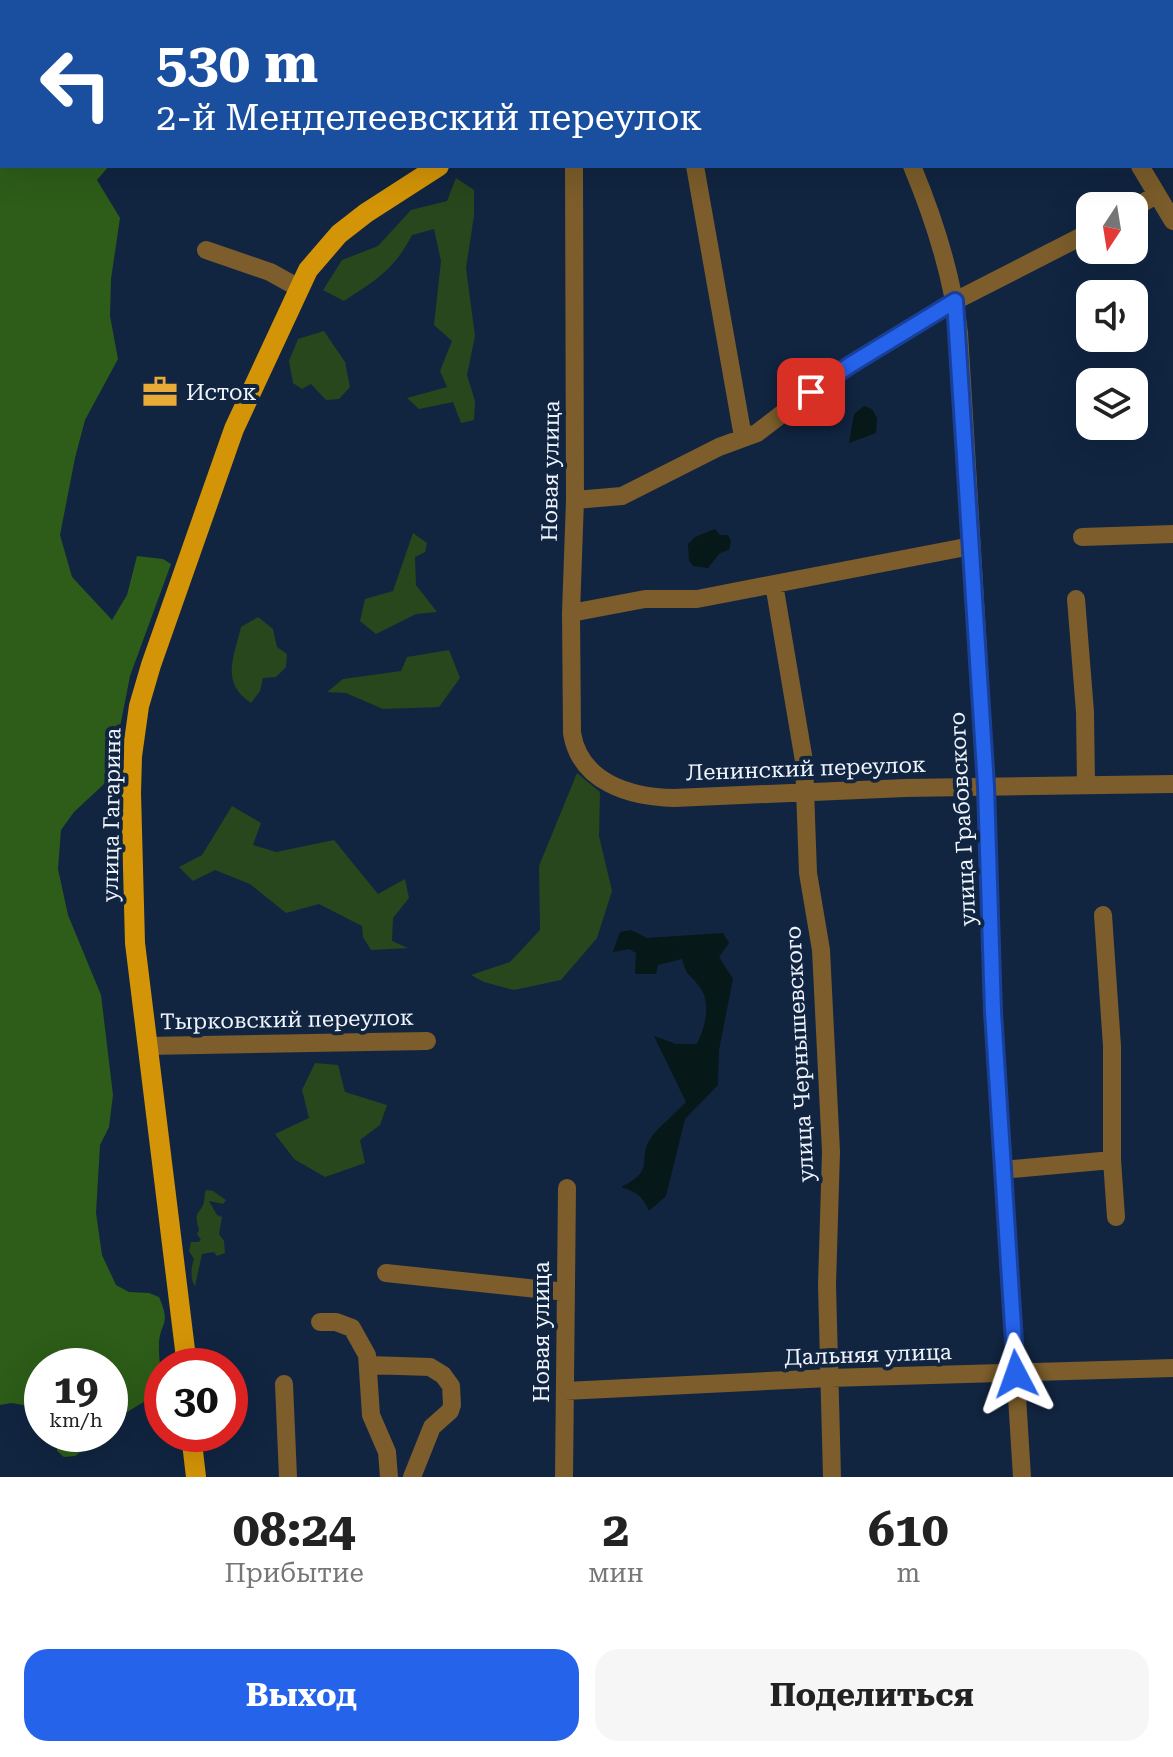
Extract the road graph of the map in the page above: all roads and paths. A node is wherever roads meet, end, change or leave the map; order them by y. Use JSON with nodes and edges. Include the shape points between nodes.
{"nodes":[{"id":1,"x":435,"y":168,"type":"edge"},
{"id":2,"x":574,"y":168,"type":"edge"},
{"id":3,"x":695,"y":168,"type":"edge"},
{"id":4,"x":913,"y":168,"type":"edge"},
{"id":5,"x":1141,"y":168,"type":"edge"},
{"id":6,"x":1156,"y":195,"type":"junction"},
{"id":7,"x":1148,"y":200,"type":"edge"},
{"id":8,"x":1173,"y":221,"type":"edge"},
{"id":9,"x":1076,"y":239,"type":"edge"},
{"id":10,"x":206,"y":250,"type":"dead end"},
{"id":11,"x":299,"y":288,"type":"junction"},
{"id":12,"x":955,"y":301,"type":"junction"},
{"id":13,"x":743,"y":437,"type":"junction"},
{"id":14,"x":575,"y":500,"type":"junction"},
{"id":15,"x":1173,"y":534,"type":"edge"},
{"id":16,"x":1082,"y":537,"type":"dead end"},
{"id":17,"x":971,"y":546,"type":"junction"},
{"id":18,"x":774,"y":584,"type":"junction"},
{"id":19,"x":1076,"y":599,"type":"dead end"},
{"id":20,"x":571,"y":613,"type":"junction"},
{"id":21,"x":591,"y":771,"type":"joint"},
{"id":22,"x":1173,"y":784,"type":"edge"},
{"id":23,"x":1086,"y":785,"type":"junction"},
{"id":24,"x":986,"y":786,"type":"junction"},
{"id":25,"x":807,"y":792,"type":"junction"},
{"id":26,"x":1103,"y":915,"type":"dead end"},
{"id":27,"x":427,"y":1041,"type":"dead end"},
{"id":28,"x":147,"y":1046,"type":"junction"},
{"id":29,"x":1112,"y":1160,"type":"junction"},
{"id":30,"x":1002,"y":1170,"type":"junction"},
{"id":31,"x":567,"y":1188,"type":"dead end"},
{"id":32,"x":1116,"y":1217,"type":"dead end"},
{"id":33,"x":386,"y":1273,"type":"dead end"},
{"id":34,"x":566,"y":1292,"type":"junction"},
{"id":35,"x":320,"y":1322,"type":"dead end"},
{"id":36,"x":185,"y":1348,"type":"edge"},
{"id":37,"x":369,"y":1365,"type":"junction"},
{"id":38,"x":1173,"y":1368,"type":"edge"},
{"id":39,"x":1016,"y":1374,"type":"junction"},
{"id":40,"x":829,"y":1378,"type":"junction"},
{"id":41,"x":284,"y":1384,"type":"dead end"},
{"id":42,"x":565,"y":1391,"type":"junction"},
{"id":43,"x":193,"y":1452,"type":"edge"},
{"id":44,"x":196,"y":1477,"type":"edge"},
{"id":45,"x":288,"y":1477,"type":"edge"},
{"id":46,"x":389,"y":1477,"type":"edge"},
{"id":47,"x":412,"y":1477,"type":"edge"},
{"id":48,"x":564,"y":1477,"type":"edge"},
{"id":49,"x":832,"y":1477,"type":"edge"},
{"id":50,"x":1022,"y":1477,"type":"edge"}],
"edges":[{"from":1,"to":11,"type":"main road","name":"улица Гагарина","via":[[339,234]]},
{"from":2,"to":14,"type":"street","name":"Новая улица"},
{"from":3,"to":13,"type":"street"},
{"from":4,"to":12,"type":"street","name":"улица Грабовского","via":[[944,251]]},
{"from":5,"to":6,"type":"street"},
{"from":6,"to":7,"type":"street"},
{"from":6,"to":8,"type":"street"},
{"from":9,"to":12,"type":"street"},
{"from":10,"to":11,"type":"street"},
{"from":11,"to":28,"type":"main road","name":"улица Гагарина","via":[[234,429],[139,706],[132,756],[132,881]]},
{"from":12,"to":13,"type":"street","via":[[850,365],[768,427]]},
{"from":12,"to":17,"type":"street","name":"улица Грабовского"},
{"from":13,"to":14,"type":"street","via":[[622,496]]},
{"from":14,"to":20,"type":"street","name":"Новая улица"},
{"from":15,"to":16,"type":"street"},
{"from":17,"to":18,"type":"street"},
{"from":17,"to":24,"type":"street","name":"улица Грабовского"},
{"from":18,"to":20,"type":"street"},
{"from":18,"to":25,"type":"street","name":"улица Чернышевского"},
{"from":19,"to":23,"type":"street"},
{"from":20,"to":21,"type":"street","name":"Новая улица","via":[[572,733]]},
{"from":21,"to":25,"type":"street","name":"Ленинский переулок","via":[[617,788],[652,797]]},
{"from":22,"to":23,"type":"street","name":"Ленинский переулок"},
{"from":23,"to":24,"type":"street","name":"Ленинский переулок"},
{"from":24,"to":25,"type":"street","name":"Ленинский переулок"},
{"from":24,"to":30,"type":"street","name":"улица Грабовского"},
{"from":25,"to":40,"type":"street","name":"улица Чернышевского","via":[[808,873],[820,936],[830,1125]]},
{"from":26,"to":29,"type":"street","via":[[1112,1046]]},
{"from":27,"to":28,"type":"street","name":"Тырковский переулок"},
{"from":28,"to":36,"type":"main road","name":"улица Гагарина"},
{"from":29,"to":30,"type":"street"},
{"from":29,"to":32,"type":"street"},
{"from":30,"to":39,"type":"street","name":"улица Грабовского"},
{"from":31,"to":34,"type":"street","name":"Новая улица"},
{"from":33,"to":34,"type":"street"},
{"from":34,"to":42,"type":"street","name":"Новая улица"},
{"from":35,"to":37,"type":"street","via":[[352,1328]]},
{"from":37,"to":46,"type":"street","via":[[371,1415],[387,1452]]},
{"from":37,"to":47,"type":"street","via":[[430,1367],[451,1386],[450,1411],[432,1427]]},
{"from":38,"to":39,"type":"street","name":"Дальняя улица"},
{"from":39,"to":40,"type":"street","name":"Дальняя улица"},
{"from":39,"to":50,"type":"street","name":"улица Грабовского"},
{"from":40,"to":42,"type":"street","name":"Дальняя улица"},
{"from":40,"to":49,"type":"street","name":"улица Чернышевского"},
{"from":41,"to":45,"type":"street"},
{"from":42,"to":48,"type":"street","name":"Новая улица"},
{"from":43,"to":44,"type":"main road"}]}
